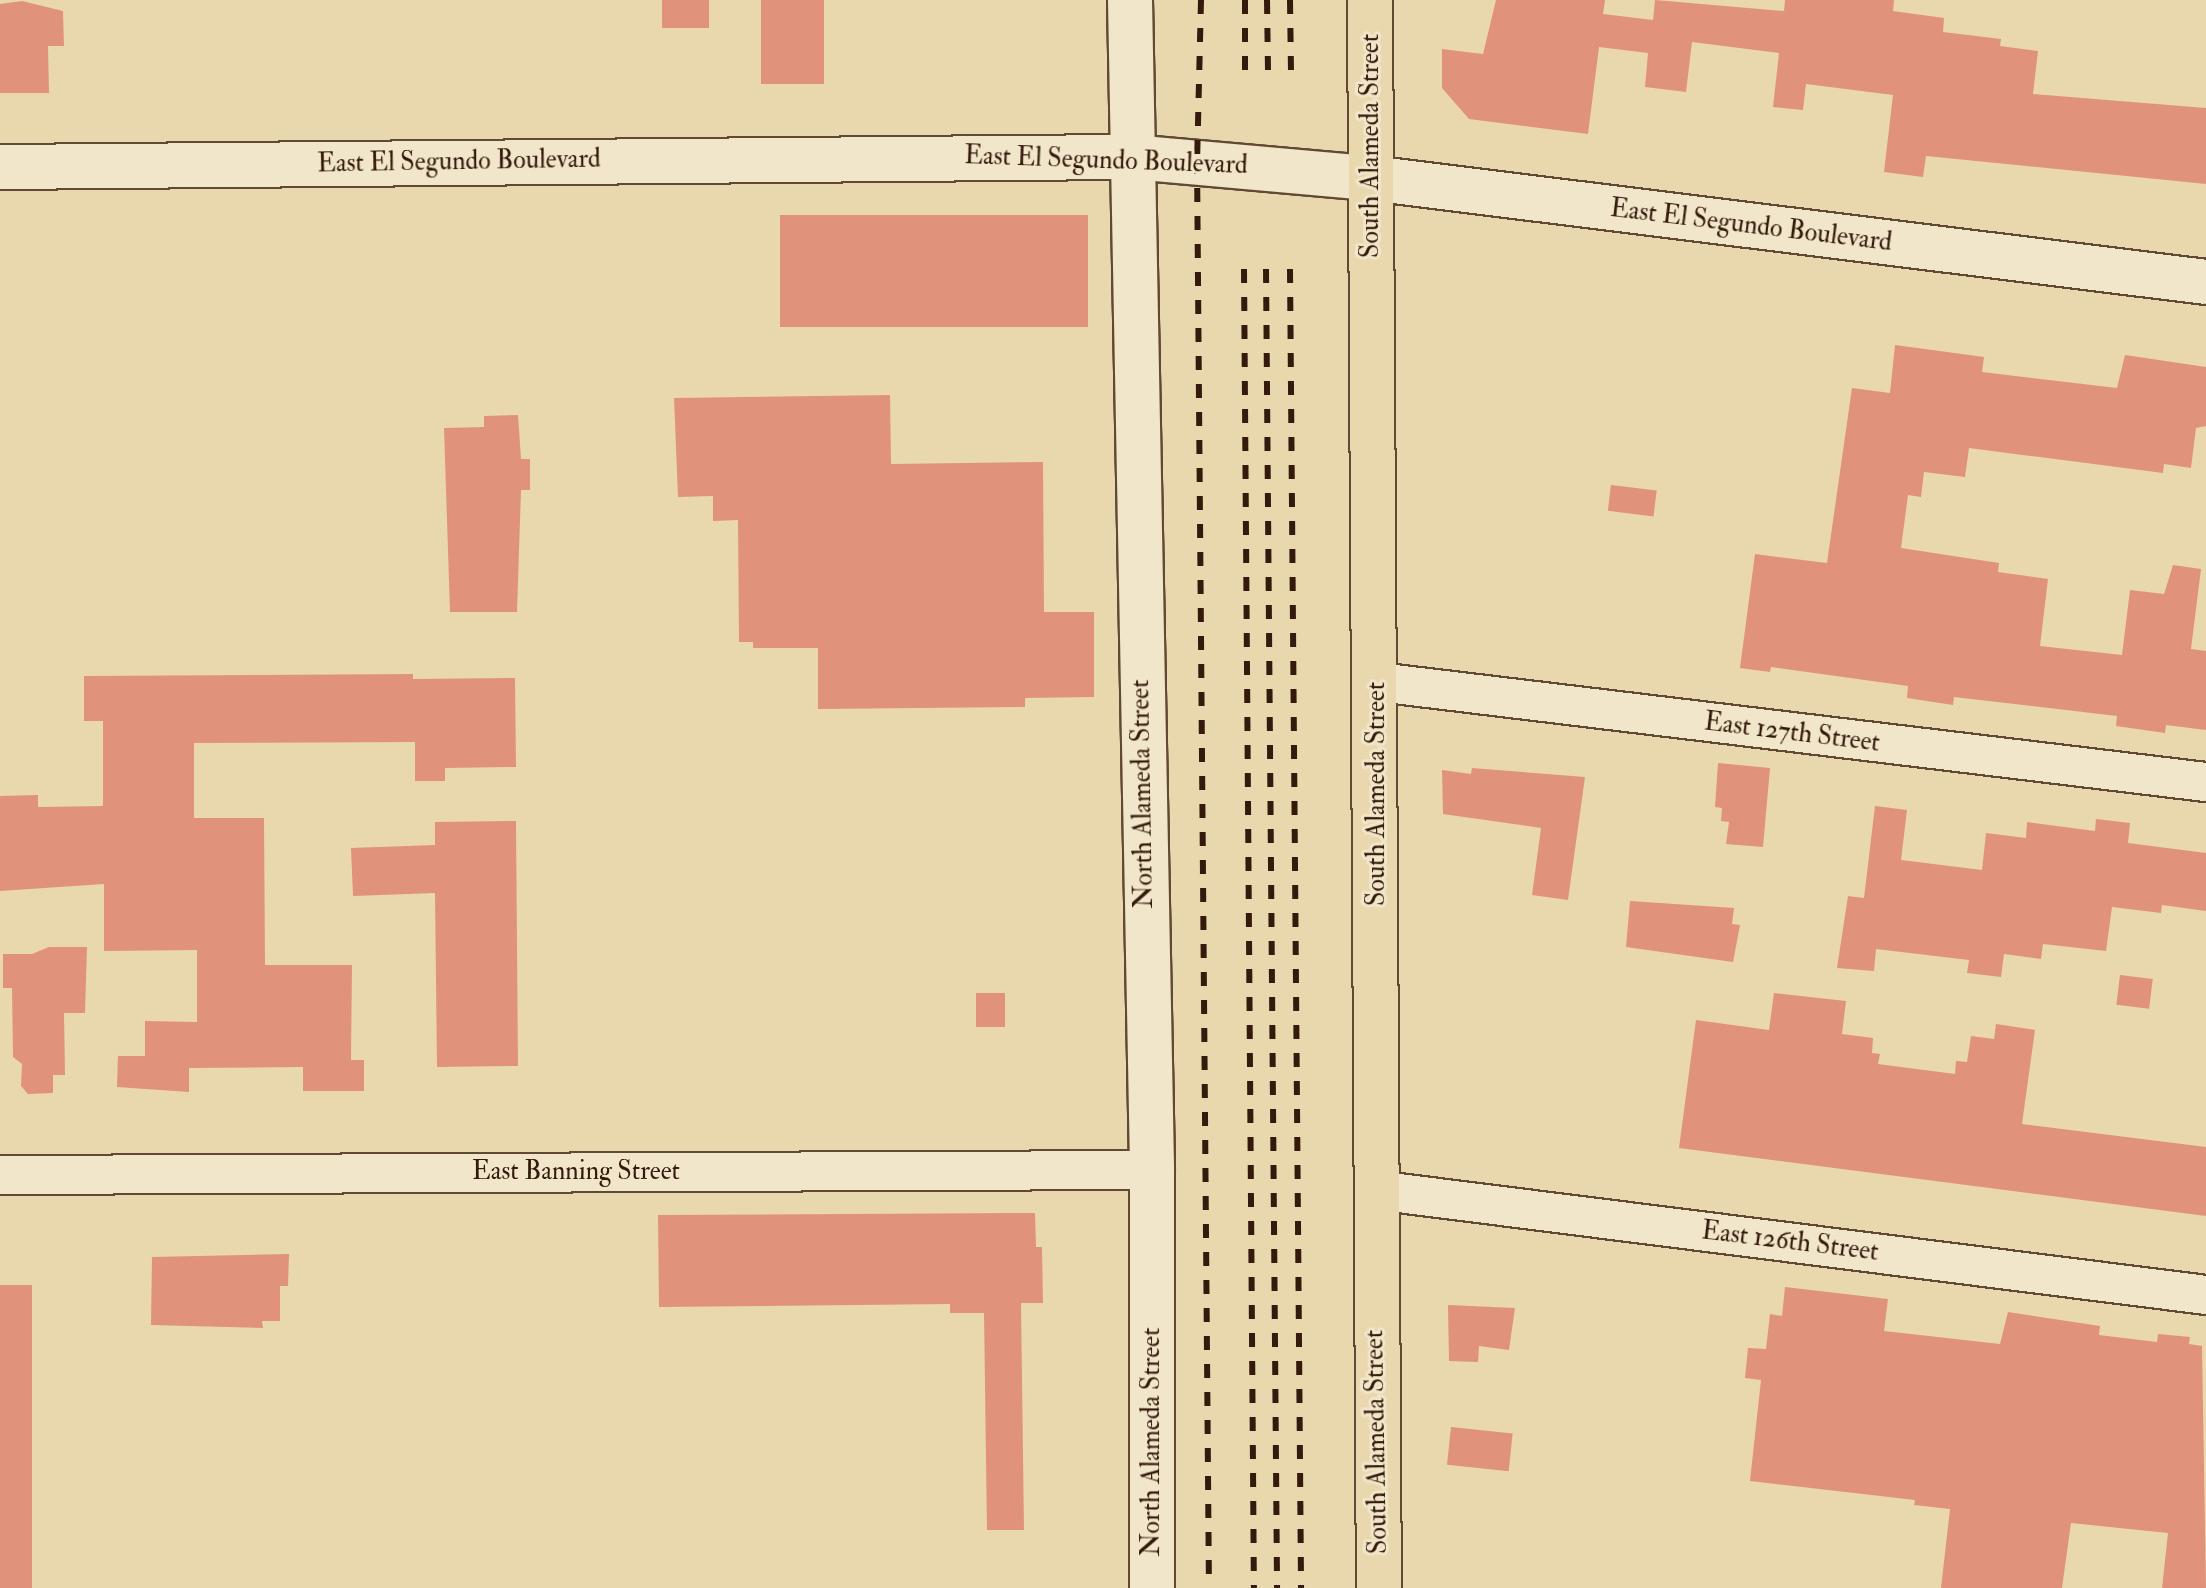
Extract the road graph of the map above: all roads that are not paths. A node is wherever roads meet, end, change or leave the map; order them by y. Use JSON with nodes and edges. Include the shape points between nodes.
{"nodes":[{"id":1,"x":1130,"y":0,"type":"edge"},
{"id":2,"x":1370,"y":0,"type":"edge"},
{"id":3,"x":1133,"y":157,"type":"junction"},
{"id":4,"x":0,"y":167,"type":"edge"},
{"id":5,"x":1370,"y":178,"type":"junction"},
{"id":6,"x":2206,"y":282,"type":"edge"},
{"id":7,"x":1378,"y":682,"type":"junction"},
{"id":8,"x":2206,"y":782,"type":"edge"},
{"id":9,"x":1152,"y":1170,"type":"junction"},
{"id":10,"x":0,"y":1175,"type":"edge"},
{"id":11,"x":1375,"y":1190,"type":"junction"},
{"id":12,"x":2206,"y":1295,"type":"edge"},
{"id":13,"x":1152,"y":1588,"type":"edge"},
{"id":14,"x":1379,"y":1588,"type":"edge"}],
"edges":[{"from":1,"to":3,"type":"street","name":"North Alameda Street"},
{"from":2,"to":5,"type":"main road","name":"South Alameda Street"},
{"from":3,"to":4,"type":"street","name":"East El Segundo Boulevard"},
{"from":3,"to":5,"type":"street","name":"East El Segundo Boulevard"},
{"from":3,"to":9,"type":"street","name":"North Alameda Street"},
{"from":5,"to":6,"type":"street","name":"East El Segundo Boulevard"},
{"from":5,"to":7,"type":"main road","name":"South Alameda Street"},
{"from":7,"to":8,"type":"street","name":"East 127th Street"},
{"from":7,"to":11,"type":"main road","name":"South Alameda Street"},
{"from":9,"to":10,"type":"street","name":"East Banning Street"},
{"from":9,"to":13,"type":"street","name":"North Alameda Street"},
{"from":11,"to":12,"type":"street","name":"East 126th Street"},
{"from":11,"to":14,"type":"main road","name":"South Alameda Street"}]}
